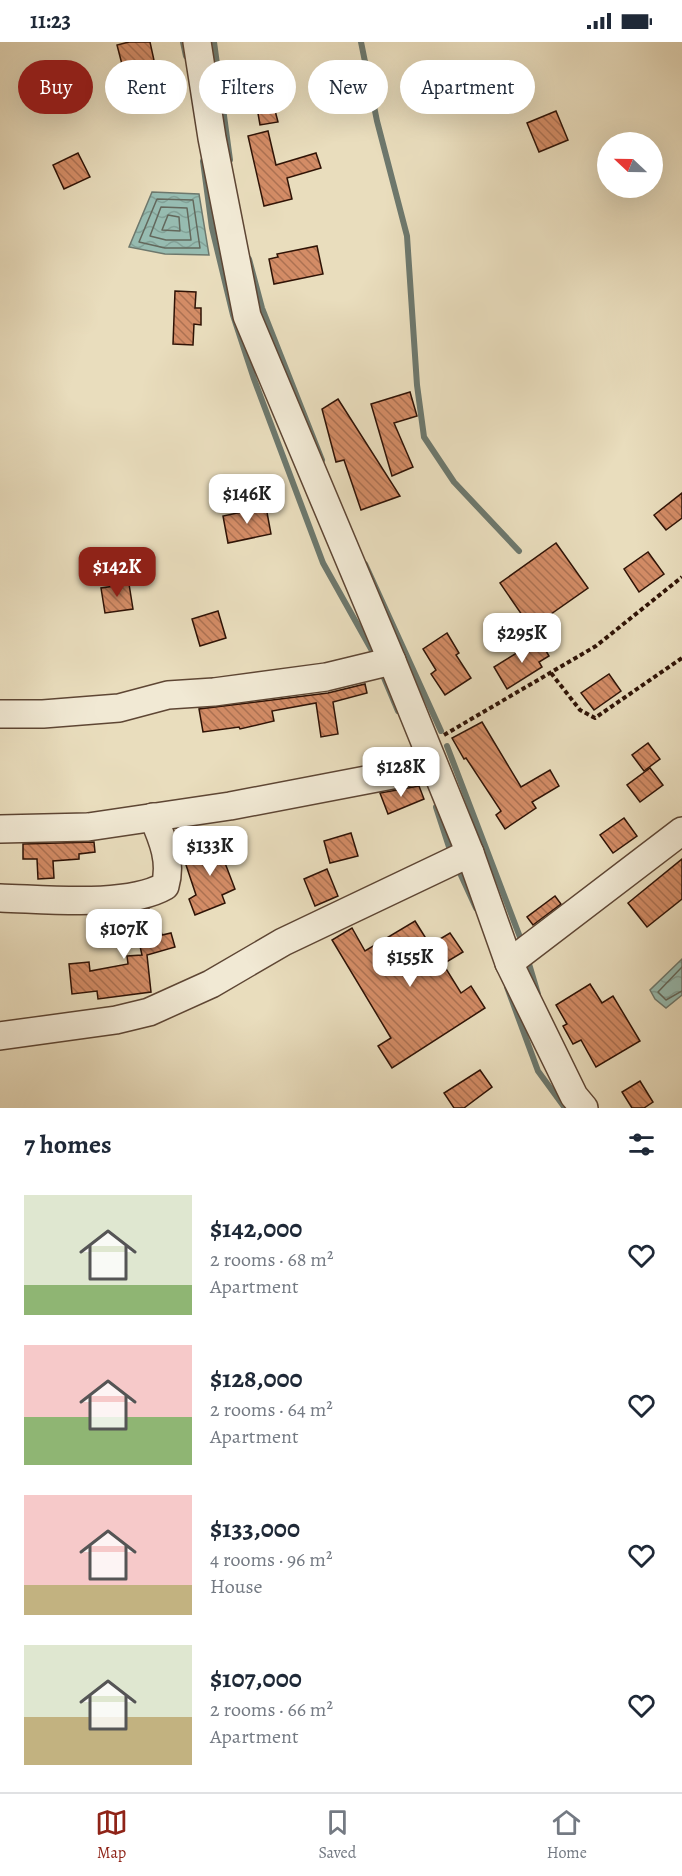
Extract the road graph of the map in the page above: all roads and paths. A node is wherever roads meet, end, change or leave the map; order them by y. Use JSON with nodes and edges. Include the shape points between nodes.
{"nodes":[{"id":1,"x":197,"y":42,"type":"edge"},
{"id":2,"x":682,"y":577,"type":"edge"},
{"id":3,"x":682,"y":658,"type":"edge"},
{"id":4,"x":392,"y":661,"type":"junction"},
{"id":5,"x":551,"y":673,"type":"junction"},
{"id":6,"x":0,"y":714,"type":"edge"},
{"id":7,"x":429,"y":756,"type":"junction"},
{"id":8,"x":153,"y":817,"type":"junction"},
{"id":9,"x":0,"y":829,"type":"edge"},
{"id":10,"x":682,"y":831,"type":"edge"},
{"id":11,"x":470,"y":853,"type":"junction"},
{"id":12,"x":0,"y":898,"type":"edge"},
{"id":13,"x":522,"y":954,"type":"junction"},
{"id":14,"x":0,"y":1036,"type":"edge"},
{"id":15,"x":568,"y":1104,"type":"edge"}],
"edges":[{"from":1,"to":4,"type":"street","via":[[247,316]]},
{"from":2,"to":5,"type":"path","via":[[596,645]]},
{"from":3,"to":5,"type":"path","via":[[595,718],[580,710]]},
{"from":4,"to":6,"type":"street","via":[[326,677],[168,695],[119,708]]},
{"from":4,"to":7,"type":"street"},
{"from":5,"to":7,"type":"path"},
{"from":7,"to":8,"type":"street","via":[[230,806]]},
{"from":7,"to":11,"type":"street"},
{"from":8,"to":9,"type":"street","via":[[88,827]]},
{"from":8,"to":12,"type":"street","via":[[170,871],[165,886],[153,894],[90,901]]},
{"from":10,"to":13,"type":"street"},
{"from":11,"to":13,"type":"street"},
{"from":11,"to":14,"type":"street","via":[[283,942],[211,984],[149,1012]]},
{"from":13,"to":15,"type":"street"}]}
